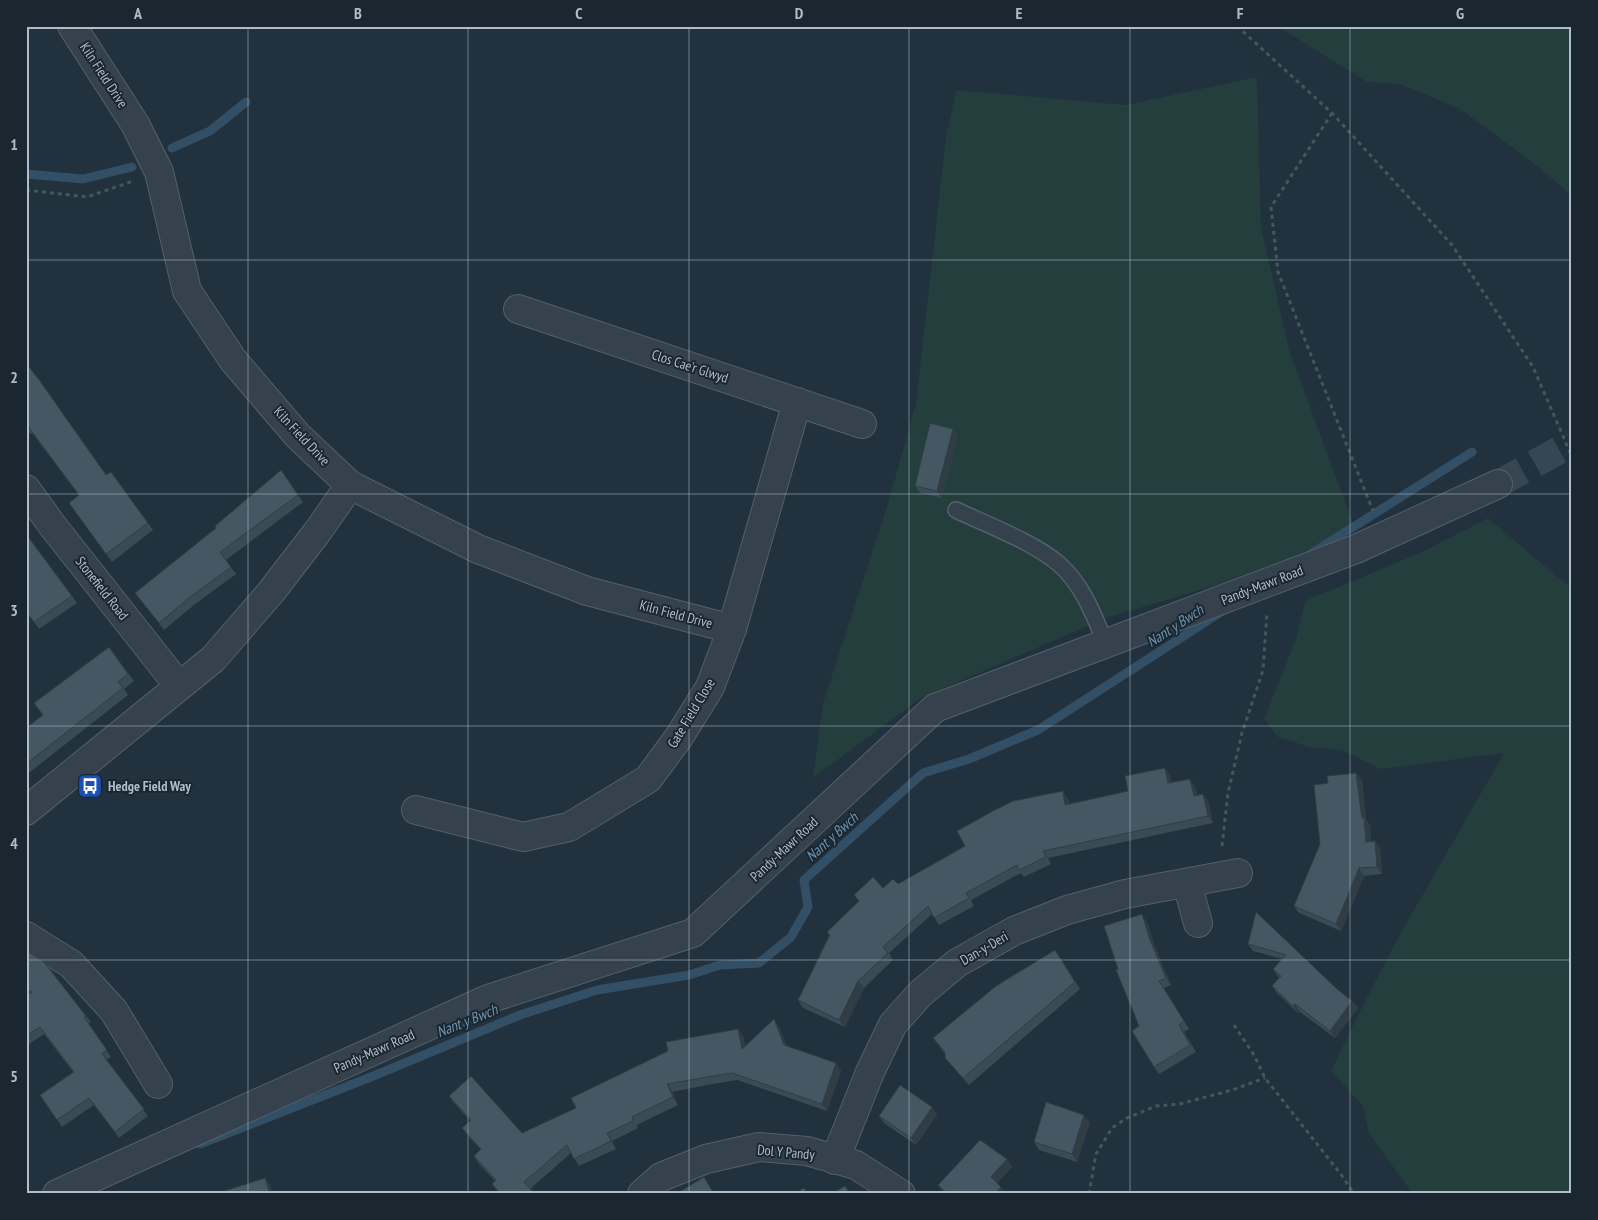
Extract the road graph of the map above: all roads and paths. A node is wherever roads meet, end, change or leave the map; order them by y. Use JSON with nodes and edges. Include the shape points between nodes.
{"nodes":[{"id":1,"x":72,"y":26,"type":"edge"},
{"id":2,"x":1237,"y":26,"type":"edge"},
{"id":3,"x":1332,"y":113,"type":"junction"},
{"id":4,"x":159,"y":172,"type":"junction"},
{"id":5,"x":26,"y":190,"type":"edge"},
{"id":6,"x":518,"y":309,"type":"dead end"},
{"id":7,"x":797,"y":402,"type":"junction"},
{"id":8,"x":862,"y":424,"type":"dead end"},
{"id":9,"x":1572,"y":457,"type":"edge"},
{"id":10,"x":1498,"y":484,"type":"tunnel mouth"},
{"id":11,"x":350,"y":486,"type":"junction"},
{"id":12,"x":26,"y":489,"type":"edge"},
{"id":13,"x":956,"y":510,"type":"dead end"},
{"id":14,"x":1383,"y":537,"type":"junction"},
{"id":15,"x":1264,"y":584,"type":"junction"},
{"id":16,"x":732,"y":629,"type":"junction"},
{"id":17,"x":1106,"y":644,"type":"junction"},
{"id":18,"x":179,"y":686,"type":"junction"},
{"id":19,"x":26,"y":810,"type":"edge"},
{"id":20,"x":416,"y":810,"type":"dead end"},
{"id":21,"x":1230,"y":875,"type":"joint"},
{"id":22,"x":1187,"y":883,"type":"junction"},
{"id":23,"x":1198,"y":923,"type":"dead end"},
{"id":24,"x":26,"y":936,"type":"edge"},
{"id":25,"x":1234,"y":1025,"type":"dead end"},
{"id":26,"x":1265,"y":1078,"type":"junction"},
{"id":27,"x":158,"y":1084,"type":"dead end"},
{"id":28,"x":835,"y":1160,"type":"junction"},
{"id":29,"x":57,"y":1194,"type":"edge"},
{"id":30,"x":642,"y":1194,"type":"edge"},
{"id":31,"x":901,"y":1194,"type":"edge"},
{"id":32,"x":1088,"y":1194,"type":"edge"},
{"id":33,"x":1354,"y":1194,"type":"edge"}],
"edges":[{"from":1,"to":4,"type":"street","name":"Kiln Field Drive","via":[[135,124]]},
{"from":2,"to":3,"type":"path"},
{"from":3,"to":9,"type":"path","via":[[1452,245],[1533,367]]},
{"from":3,"to":14,"type":"path","via":[[1271,207],[1278,272]]},
{"from":4,"to":5,"type":"path","via":[[87,197]]},
{"from":4,"to":11,"type":"street","name":"Kiln Field Drive","via":[[187,291],[233,360],[298,436]]},
{"from":6,"to":7,"type":"street","name":"Clos Cae'r Glwyd"},
{"from":7,"to":8,"type":"street","name":"Clos Cae'r Glwyd"},
{"from":7,"to":16,"type":"street","name":"Gate Field Close"},
{"from":10,"to":14,"type":"street","name":"Pandy-Mawr Road"},
{"from":11,"to":16,"type":"street","name":"Kiln Field Drive","via":[[478,549],[587,590]]},
{"from":11,"to":18,"type":"street","via":[[270,592],[212,659]]},
{"from":12,"to":18,"type":"street","name":"Stonefield Road"},
{"from":13,"to":17,"type":"lane","via":[[1040,551],[1060,565],[1090,605]]},
{"from":14,"to":15,"type":"street","name":"Pandy-Mawr Road"},
{"from":15,"to":17,"type":"street","name":"Pandy-Mawr Road"},
{"from":15,"to":21,"type":"path","via":[[1267,605],[1263,670],[1242,733],[1228,793]]},
{"from":16,"to":20,"type":"street","name":"Gate Field Close","via":[[710,687],[648,779],[569,827],[523,837]]},
{"from":17,"to":29,"type":"street","name":"Pandy-Mawr Road","via":[[935,708],[693,933],[488,999]]},
{"from":18,"to":19,"type":"street"},
{"from":21,"to":22,"type":"street","name":"Dan-y-Deri"},
{"from":22,"to":23,"type":"street"},
{"from":22,"to":28,"type":"street","name":"Dan-y-Deri","via":[[1124,894],[1067,910],[1014,931],[957,963],[893,1024]]},
{"from":24,"to":27,"type":"street","via":[[71,964],[114,1011]]},
{"from":25,"to":26,"type":"path"},
{"from":26,"to":32,"type":"path","via":[[1180,1104],[1156,1106],[1127,1118],[1112,1128],[1096,1154]]},
{"from":26,"to":33,"type":"path"},
{"from":28,"to":30,"type":"street","name":"Dol Y Pandy","via":[[807,1151],[759,1146],[706,1159],[661,1177]]},
{"from":28,"to":31,"type":"street","name":"Dol Y Pandy","via":[[856,1166]]}]}
